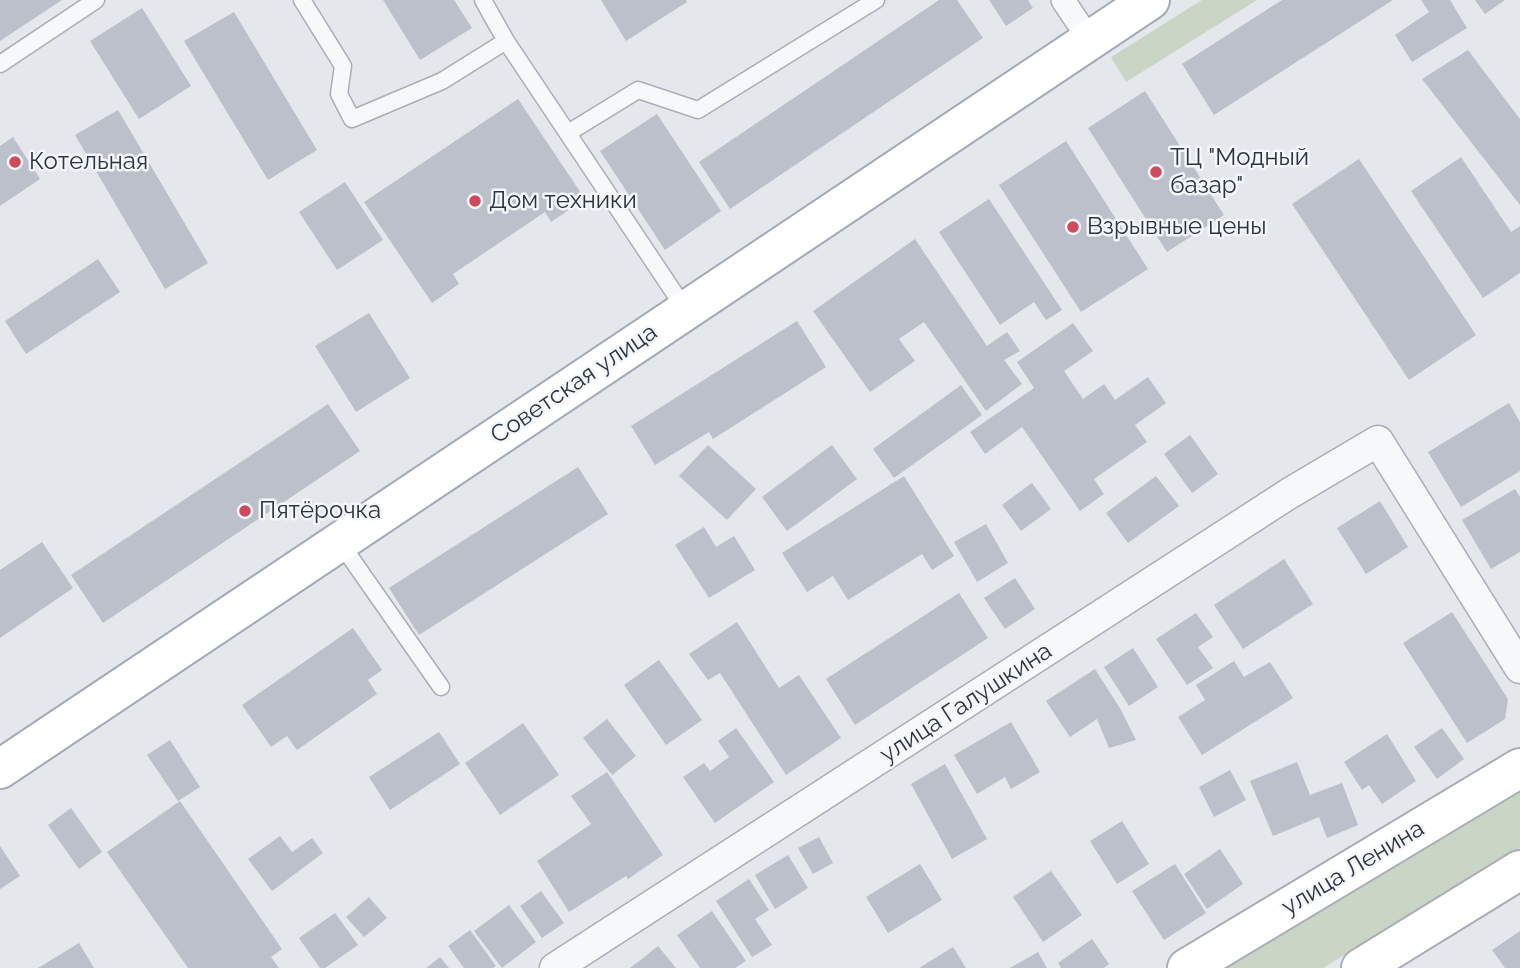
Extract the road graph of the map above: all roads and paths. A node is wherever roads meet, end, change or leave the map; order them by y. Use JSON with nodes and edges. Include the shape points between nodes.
{"nodes":[{"id":1,"x":96,"y":0,"type":"edge"},
{"id":2,"x":302,"y":0,"type":"edge"},
{"id":3,"x":483,"y":0,"type":"edge"},
{"id":4,"x":876,"y":0,"type":"edge"},
{"id":5,"x":1063,"y":0,"type":"edge"},
{"id":6,"x":1150,"y":0,"type":"edge"},
{"id":7,"x":1089,"y":39,"type":"junction"},
{"id":8,"x":506,"y":41,"type":"junction"},
{"id":9,"x":0,"y":64,"type":"edge"},
{"id":10,"x":568,"y":133,"type":"junction"},
{"id":11,"x":685,"y":309,"type":"junction"},
{"id":12,"x":339,"y":541,"type":"junction"},
{"id":13,"x":1520,"y":668,"type":"edge"},
{"id":14,"x":441,"y":687,"type":"dead end"},
{"id":15,"x":1520,"y":768,"type":"edge"},
{"id":16,"x":0,"y":769,"type":"edge"},
{"id":17,"x":1520,"y":870,"type":"edge"},
{"id":18,"x":555,"y":968,"type":"edge"},
{"id":19,"x":1187,"y":968,"type":"edge"},
{"id":20,"x":1361,"y":968,"type":"edge"}],
"edges":[{"from":1,"to":9,"type":"lane"},
{"from":2,"to":8,"type":"lane","via":[[343,66],[340,94],[352,119],[442,81]]},
{"from":3,"to":8,"type":"lane"},
{"from":4,"to":10,"type":"lane","via":[[698,110],[638,90]]},
{"from":5,"to":7,"type":"street"},
{"from":6,"to":7,"type":"main road","name":"Советская улица"},
{"from":7,"to":11,"type":"main road","name":"Советская улица"},
{"from":8,"to":10,"type":"lane"},
{"from":10,"to":11,"type":"lane"},
{"from":11,"to":12,"type":"main road","name":"Советская улица"},
{"from":12,"to":14,"type":"lane"},
{"from":12,"to":16,"type":"main road","name":"Советская улица"},
{"from":13,"to":18,"type":"street","name":"улица Галушкина","via":[[1378,441],[1290,493]]},
{"from":15,"to":19,"type":"main road","name":"улица Ленина"},
{"from":17,"to":20,"type":"main road"}]}
